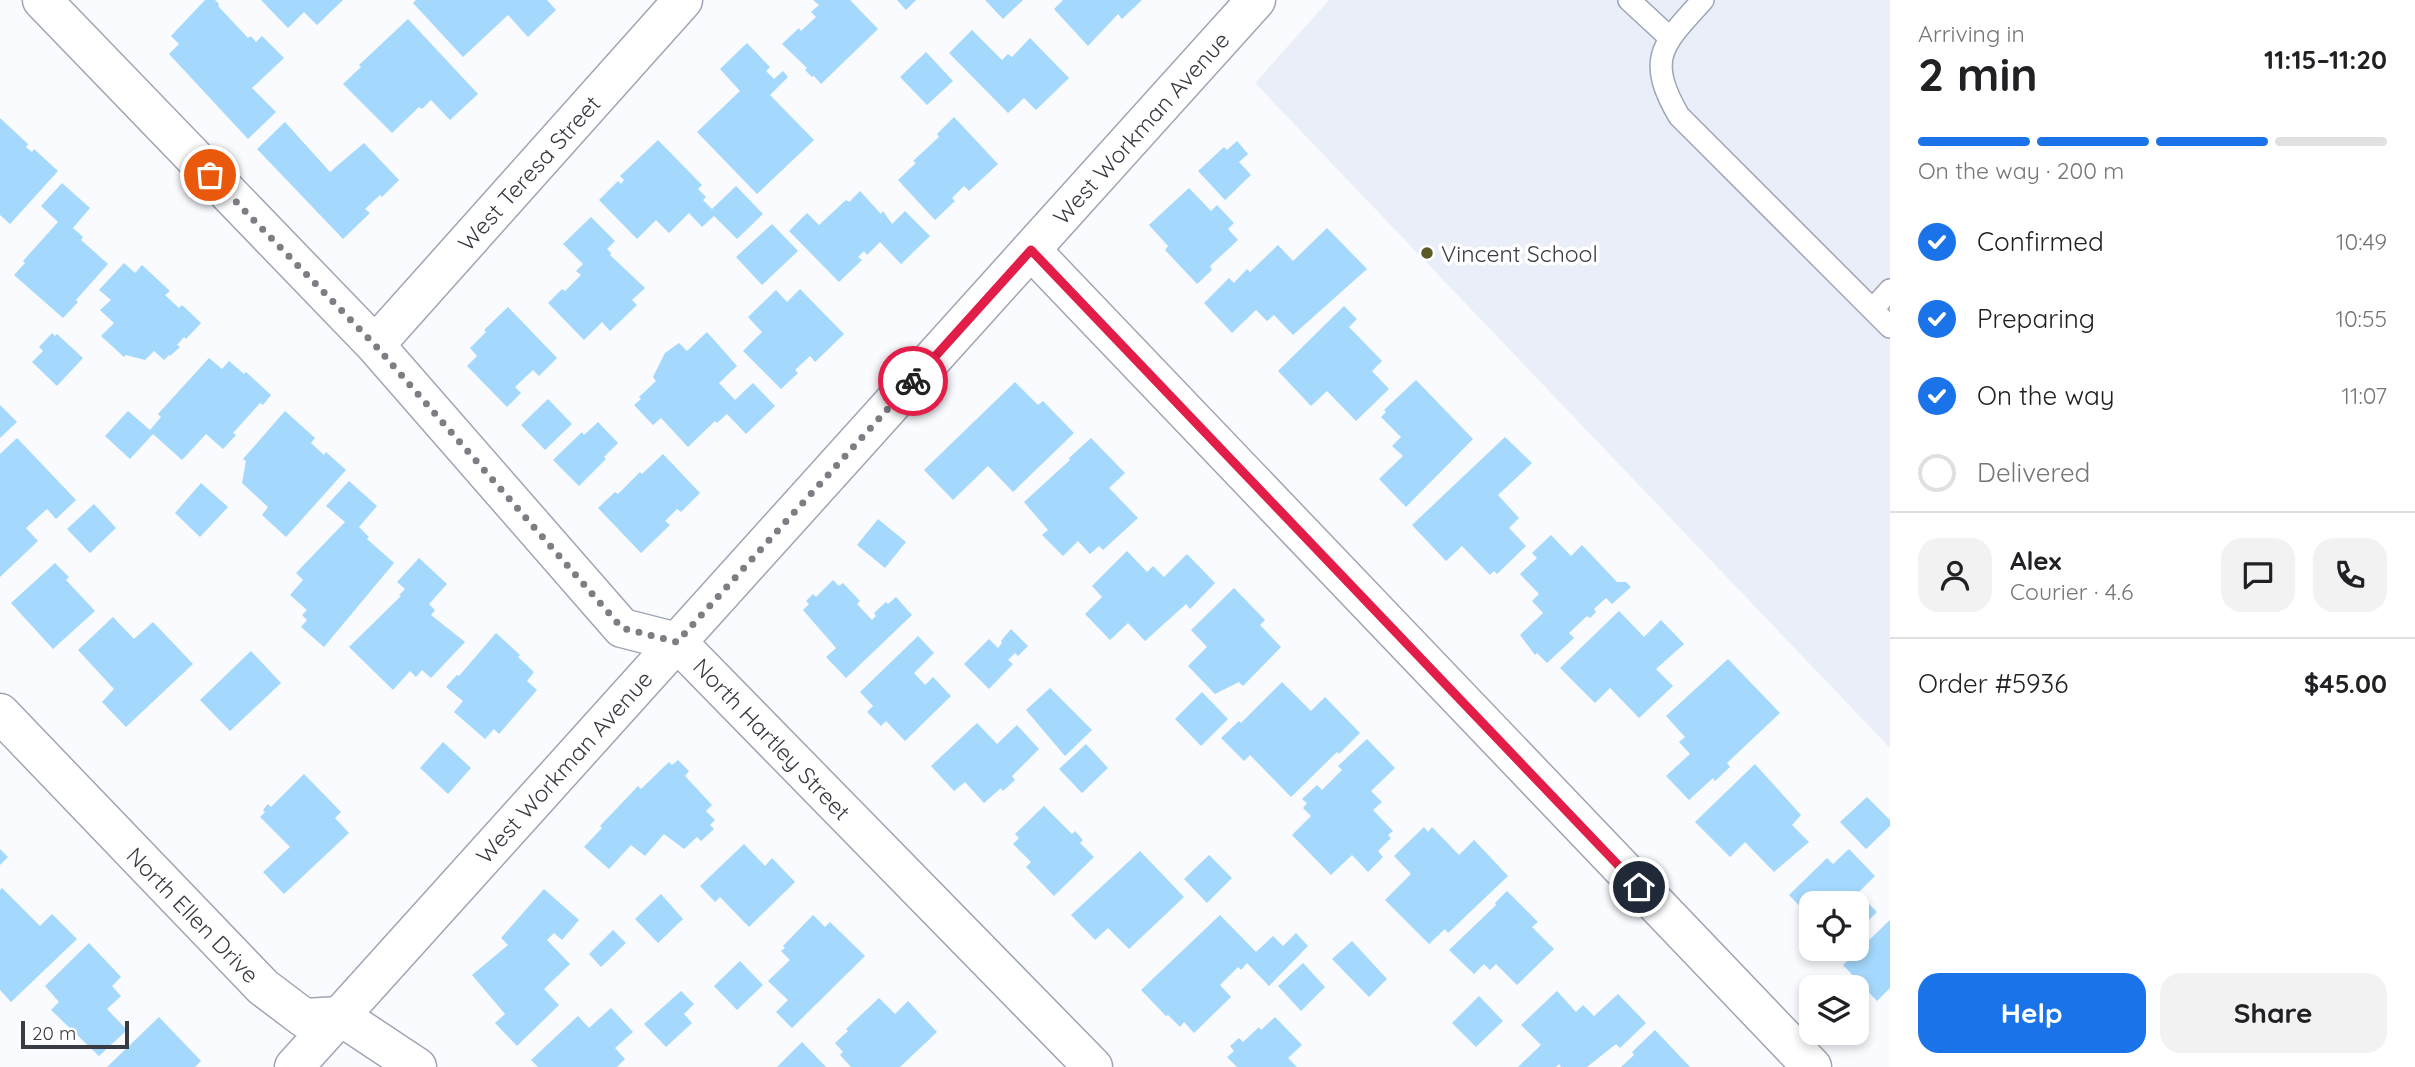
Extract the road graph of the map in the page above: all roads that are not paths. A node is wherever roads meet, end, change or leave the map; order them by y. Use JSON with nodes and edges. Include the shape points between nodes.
{"nodes":[{"id":1,"x":683,"y":0,"type":"edge"},
{"id":2,"x":1256,"y":0,"type":"edge"},
{"id":3,"x":1629,"y":0,"type":"edge"},
{"id":4,"x":1703,"y":0,"type":"edge"},
{"id":5,"x":63,"y":8,"type":"edge"},
{"id":6,"x":1669,"y":37,"type":"junction"},
{"id":7,"x":1031,"y":250,"type":"junction"},
{"id":8,"x":1890,"y":290,"type":"edge"},
{"id":9,"x":1873,"y":309,"type":"junction"},
{"id":10,"x":1890,"y":327,"type":"edge"},
{"id":11,"x":375,"y":345,"type":"junction"},
{"id":12,"x":677,"y":642,"type":"junction"},
{"id":13,"x":0,"y":713,"type":"edge"},
{"id":14,"x":340,"y":1016,"type":"junction"},
{"id":15,"x":294,"y":1067,"type":"edge"},
{"id":16,"x":416,"y":1067,"type":"edge"},
{"id":17,"x":1093,"y":1067,"type":"edge"},
{"id":18,"x":1812,"y":1067,"type":"edge"}],
"edges":[{"from":1,"to":11,"type":"street","name":"West Teresa Street"},
{"from":2,"to":7,"type":"street","name":"West Workman Avenue"},
{"from":3,"to":6,"type":"lane"},
{"from":4,"to":6,"type":"lane"},
{"from":5,"to":11,"type":"street","name":"North Hartley Street"},
{"from":6,"to":9,"type":"lane","via":[[1660,66],[1679,116]]},
{"from":7,"to":12,"type":"street","name":"West Workman Avenue"},
{"from":7,"to":18,"type":"street"},
{"from":8,"to":9,"type":"lane"},
{"from":9,"to":10,"type":"lane"},
{"from":11,"to":12,"type":"street","name":"North Hartley Street","via":[[622,628]]},
{"from":12,"to":14,"type":"street","name":"West Workman Avenue"},
{"from":12,"to":17,"type":"street","name":"North Hartley Street"},
{"from":13,"to":14,"type":"street","name":"North Ellen Drive","via":[[263,987],[304,1018]]},
{"from":14,"to":15,"type":"street","name":"West Workman Avenue"},
{"from":14,"to":16,"type":"street"}]}
